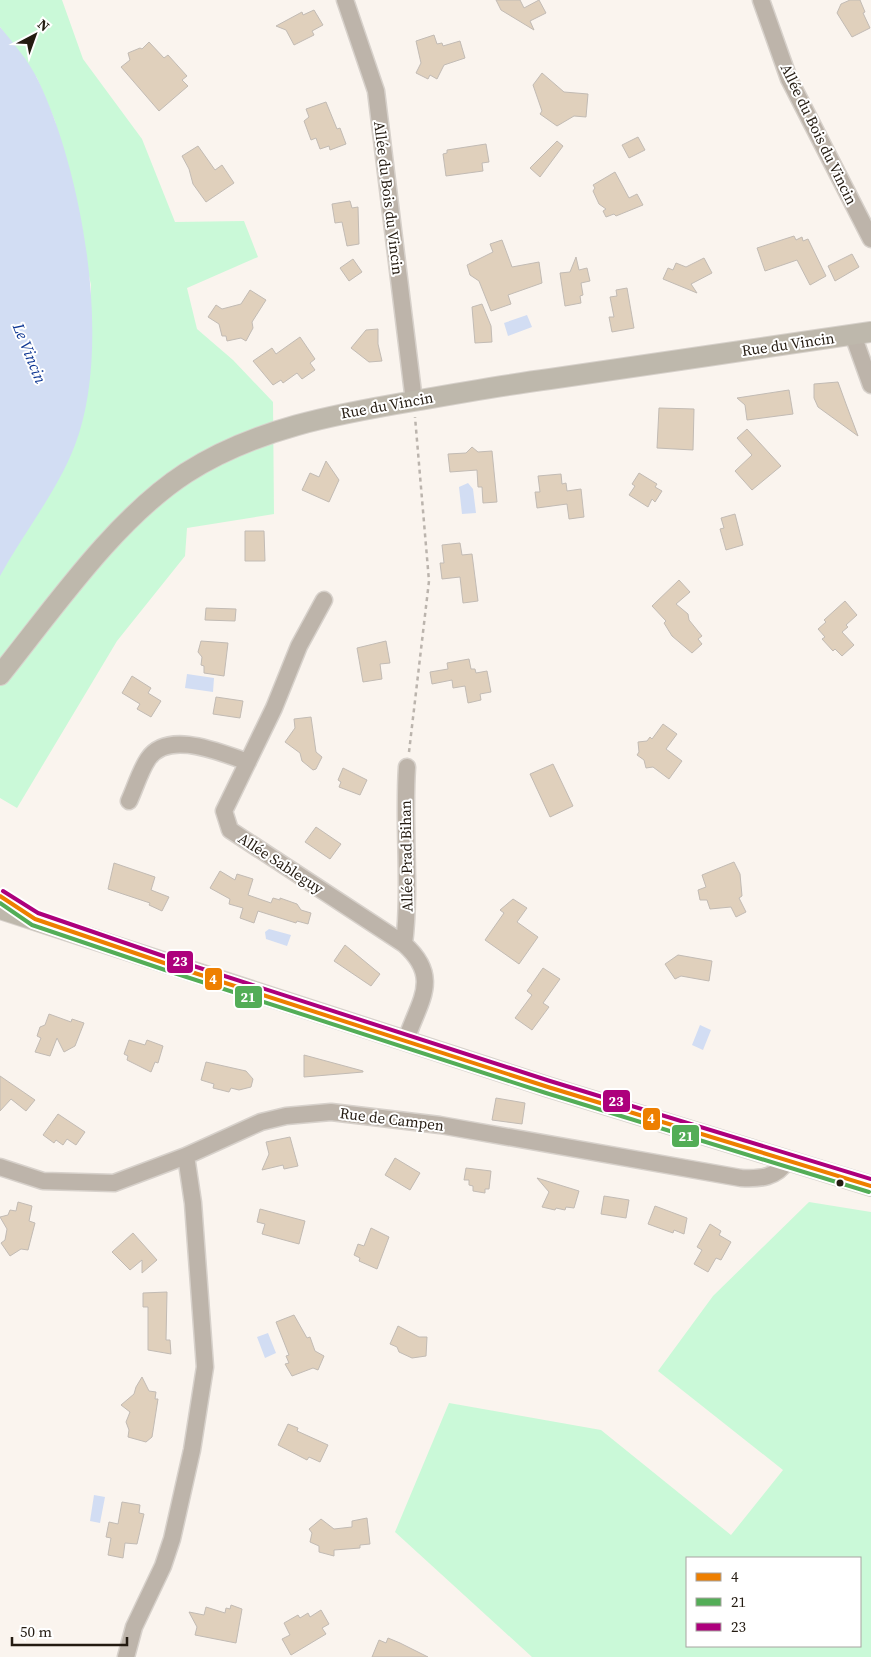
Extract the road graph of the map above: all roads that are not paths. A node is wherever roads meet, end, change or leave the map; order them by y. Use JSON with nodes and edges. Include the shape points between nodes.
{"nodes":[{"id":1,"x":345,"y":0,"type":"edge"},
{"id":2,"x":761,"y":0,"type":"edge"},
{"id":3,"x":871,"y":239,"type":"edge"},
{"id":4,"x":862,"y":334,"type":"edge"},
{"id":5,"x":871,"y":385,"type":"edge"},
{"id":6,"x":414,"y":401,"type":"junction"},
{"id":7,"x":324,"y":600,"type":"dead end"},
{"id":8,"x":0,"y":674,"type":"edge"},
{"id":9,"x":248,"y":762,"type":"junction"},
{"id":10,"x":407,"y":767,"type":"road end"},
{"id":11,"x":129,"y":802,"type":"dead end"},
{"id":12,"x":0,"y":896,"type":"edge"},
{"id":13,"x":0,"y":909,"type":"edge"},
{"id":14,"x":35,"y":919,"type":"junction"},
{"id":15,"x":404,"y":944,"type":"junction"},
{"id":16,"x":406,"y":1040,"type":"junction"},
{"id":17,"x":186,"y":1156,"type":"junction"},
{"id":18,"x":788,"y":1160,"type":"junction"},
{"id":19,"x":0,"y":1167,"type":"edge"},
{"id":20,"x":871,"y":1186,"type":"edge"},
{"id":21,"x":126,"y":1657,"type":"edge"}],
"edges":[{"from":1,"to":6,"type":"street","name":"Allée du Bois du Vincin","via":[[376,92]]},
{"from":2,"to":3,"type":"street","name":"Allée du Bois du Vincin","via":[[789,79]]},
{"from":4,"to":5,"type":"street"},
{"from":4,"to":6,"type":"main road","name":"Rue du Vincin"},
{"from":6,"to":8,"type":"main road","name":"Rue du Vincin","via":[[323,416],[230,451],[186,473],[132,516]]},
{"from":7,"to":9,"type":"street","name":"Allée Sableguy","via":[[299,646]]},
{"from":9,"to":11,"type":"street","via":[[214,750],[176,743],[156,749],[147,759]]},
{"from":9,"to":15,"type":"street","name":"Allée Sableguy","via":[[224,811],[230,830]]},
{"from":10,"to":15,"type":"street","name":"Allée Prad Bihan","via":[[407,921]]},
{"from":12,"to":14,"type":"main road"},
{"from":13,"to":14,"type":"main road"},
{"from":14,"to":16,"type":"main road","via":[[198,975]]},
{"from":15,"to":16,"type":"street","name":"Allée Sableguy","via":[[417,955],[425,974],[426,988]]},
{"from":16,"to":18,"type":"main road"},
{"from":17,"to":18,"type":"street","name":"Rue de Campen","via":[[262,1122],[331,1112],[440,1125],[741,1178],[768,1178]]},
{"from":17,"to":19,"type":"street","name":"Rue de Campen","via":[[114,1183],[43,1181]]},
{"from":17,"to":21,"type":"street","via":[[205,1367],[192,1450],[172,1539],[134,1627]]},
{"from":18,"to":20,"type":"main road"}]}
